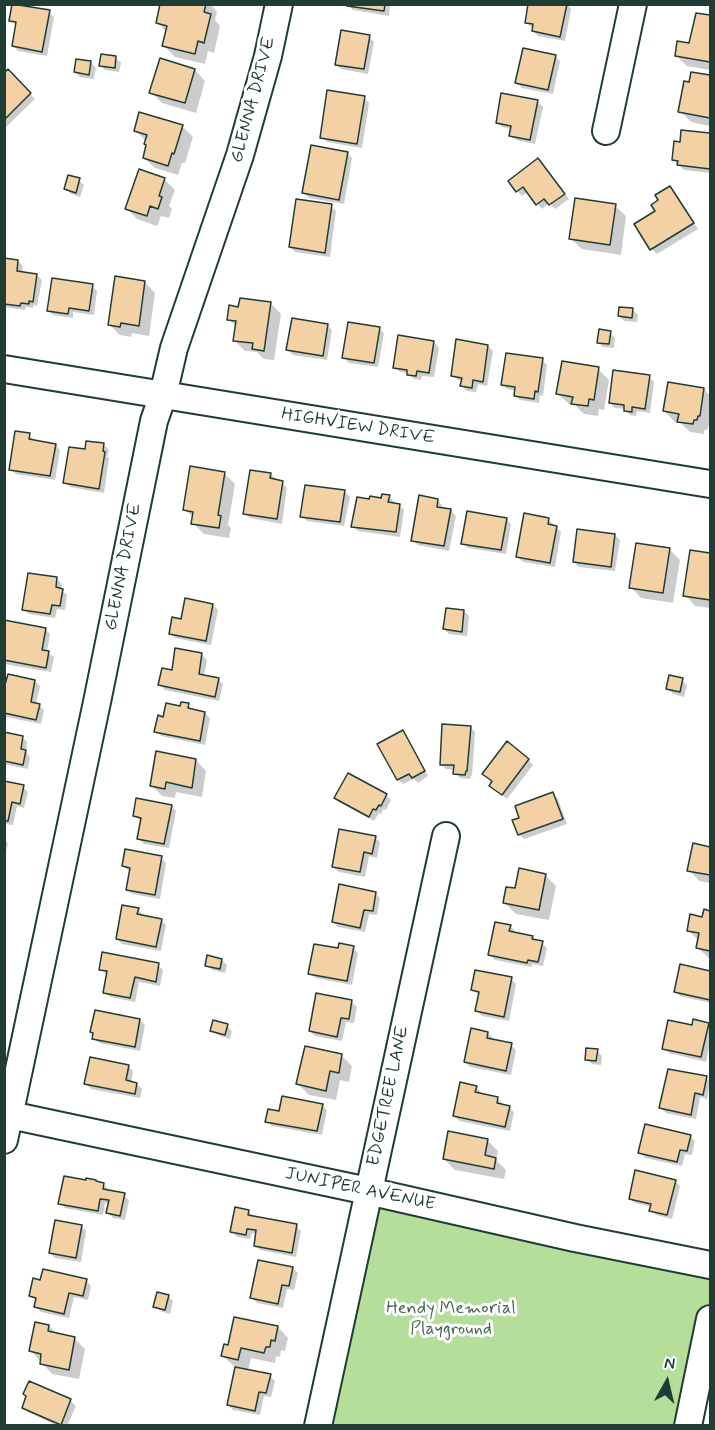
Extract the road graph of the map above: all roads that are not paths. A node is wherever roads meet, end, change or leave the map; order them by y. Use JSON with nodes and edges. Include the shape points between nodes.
{"nodes":[{"id":1,"x":279,"y":4,"type":"edge"},
{"id":2,"x":633,"y":4,"type":"edge"},
{"id":3,"x":606,"y":131,"type":"dead end"},
{"id":4,"x":4,"y":369,"type":"edge"},
{"id":5,"x":163,"y":395,"type":"junction"},
{"id":6,"x":711,"y":484,"type":"edge"},
{"id":7,"x":446,"y":836,"type":"dead end"},
{"id":8,"x":10,"y":1115,"type":"junction"},
{"id":9,"x":4,"y":1140,"type":"edge"},
{"id":10,"x":368,"y":1191,"type":"junction"},
{"id":11,"x":711,"y":1265,"type":"edge"},
{"id":12,"x":711,"y":1319,"type":"edge"},
{"id":13,"x":318,"y":1425,"type":"edge"},
{"id":14,"x":688,"y":1425,"type":"edge"}],
"edges":[{"from":1,"to":5,"type":"street","name":"GLENNA DRIVE","via":[[240,155],[174,348]]},
{"from":2,"to":3,"type":"street"},
{"from":4,"to":5,"type":"street","name":"HIGHVIEW DRIVE"},
{"from":5,"to":6,"type":"street","name":"HIGHVIEW DRIVE"},
{"from":5,"to":8,"type":"street","name":"GLENNA DRIVE","via":[[154,421]]},
{"from":7,"to":10,"type":"street","name":"EDGETREE LANE"},
{"from":8,"to":9,"type":"street","name":"GLENNA DRIVE"},
{"from":8,"to":10,"type":"street","name":"JUNIPER AVENUE"},
{"from":10,"to":11,"type":"street","name":"JUNIPER AVENUE"},
{"from":10,"to":13,"type":"street","name":"EDGETREE LANE"},
{"from":12,"to":14,"type":"street"}]}
